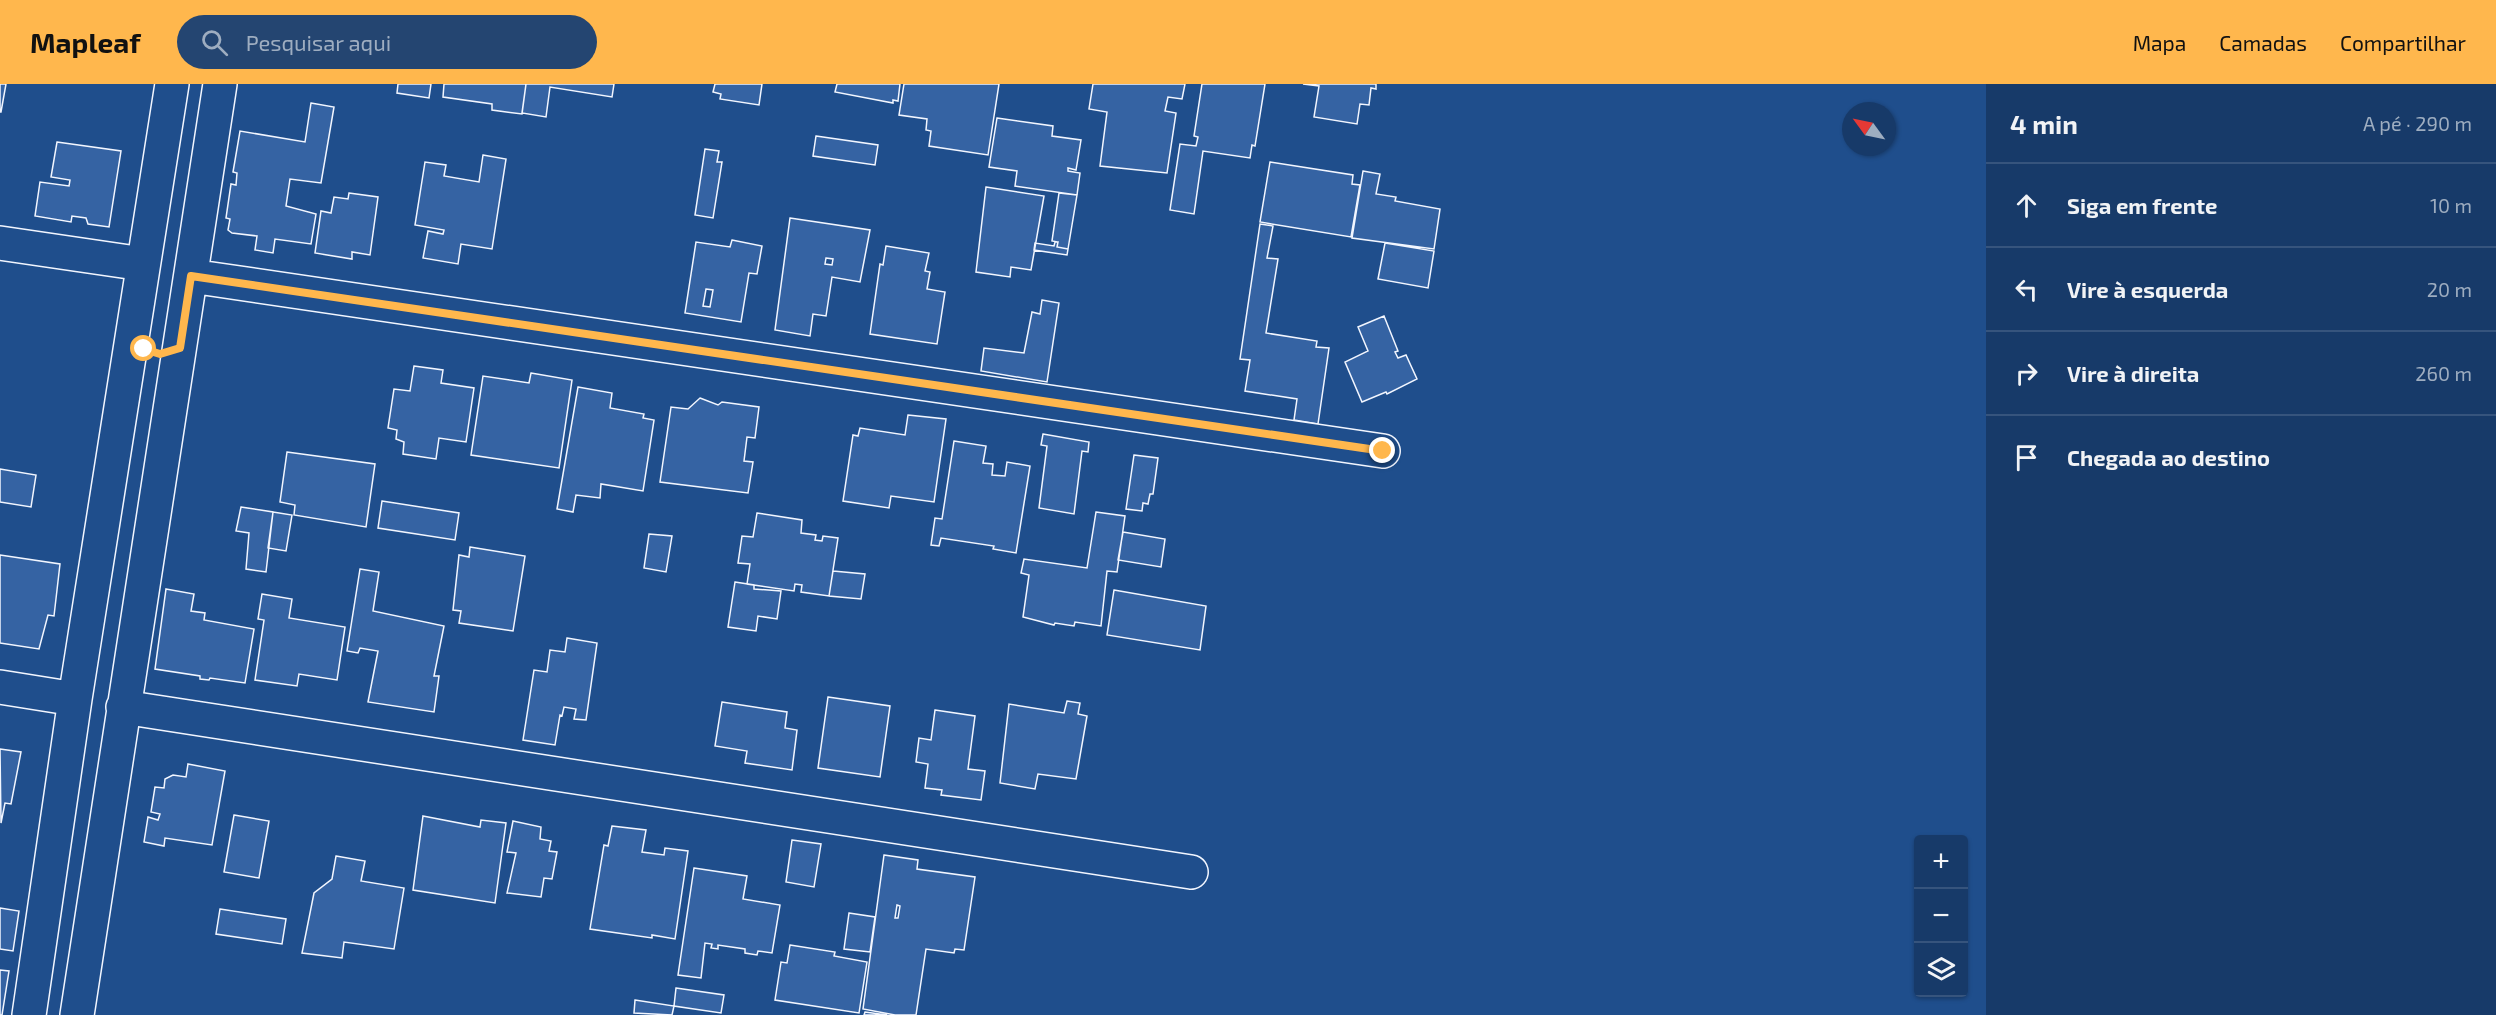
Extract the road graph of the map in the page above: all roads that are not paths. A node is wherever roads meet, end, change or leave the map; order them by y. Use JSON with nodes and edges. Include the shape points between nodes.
{"nodes":[{"id":1,"x":172,"y":84,"type":"edge"},
{"id":2,"x":220,"y":84,"type":"edge"},
{"id":3,"x":153,"y":199,"type":"junction"},
{"id":4,"x":201,"y":215,"type":"junction"},
{"id":5,"x":0,"y":243,"type":"edge"},
{"id":6,"x":144,"y":264,"type":"junction"},
{"id":7,"x":191,"y":276,"type":"junction"},
{"id":8,"x":131,"y":341,"type":"junction"},
{"id":9,"x":180,"y":348,"type":"junction"},
{"id":10,"x":1383,"y":451,"type":"dead end"},
{"id":11,"x":86,"y":626,"type":"junction"},
{"id":12,"x":133,"y":641,"type":"junction"},
{"id":13,"x":0,"y":687,"type":"edge"},
{"id":14,"x":75,"y":699,"type":"junction"},
{"id":15,"x":123,"y":707,"type":"junction"},
{"id":16,"x":66,"y":756,"type":"junction"},
{"id":17,"x":114,"y":772,"type":"junction"},
{"id":18,"x":1191,"y":872,"type":"dead end"},
{"id":19,"x":29,"y":1015,"type":"edge"},
{"id":20,"x":77,"y":1015,"type":"edge"}],
"edges":[{"from":1,"to":3,"type":"street"},
{"from":2,"to":4,"type":"street"},
{"from":3,"to":4,"type":"street","via":[[182,200]]},
{"from":3,"to":6,"type":"street"},
{"from":4,"to":7,"type":"street"},
{"from":5,"to":6,"type":"street"},
{"from":6,"to":8,"type":"street"},
{"from":7,"to":9,"type":"street"},
{"from":7,"to":10,"type":"street"},
{"from":8,"to":9,"type":"street","via":[[160,354]]},
{"from":8,"to":11,"type":"street"},
{"from":9,"to":12,"type":"street"},
{"from":11,"to":12,"type":"street","via":[[107,621],[120,626]]},
{"from":11,"to":14,"type":"street"},
{"from":12,"to":15,"type":"street"},
{"from":13,"to":14,"type":"street"},
{"from":14,"to":16,"type":"street"},
{"from":15,"to":17,"type":"street"},
{"from":15,"to":18,"type":"street"},
{"from":16,"to":17,"type":"street","via":[[76,770],[94,778]]},
{"from":16,"to":19,"type":"street"},
{"from":17,"to":20,"type":"street"}]}
